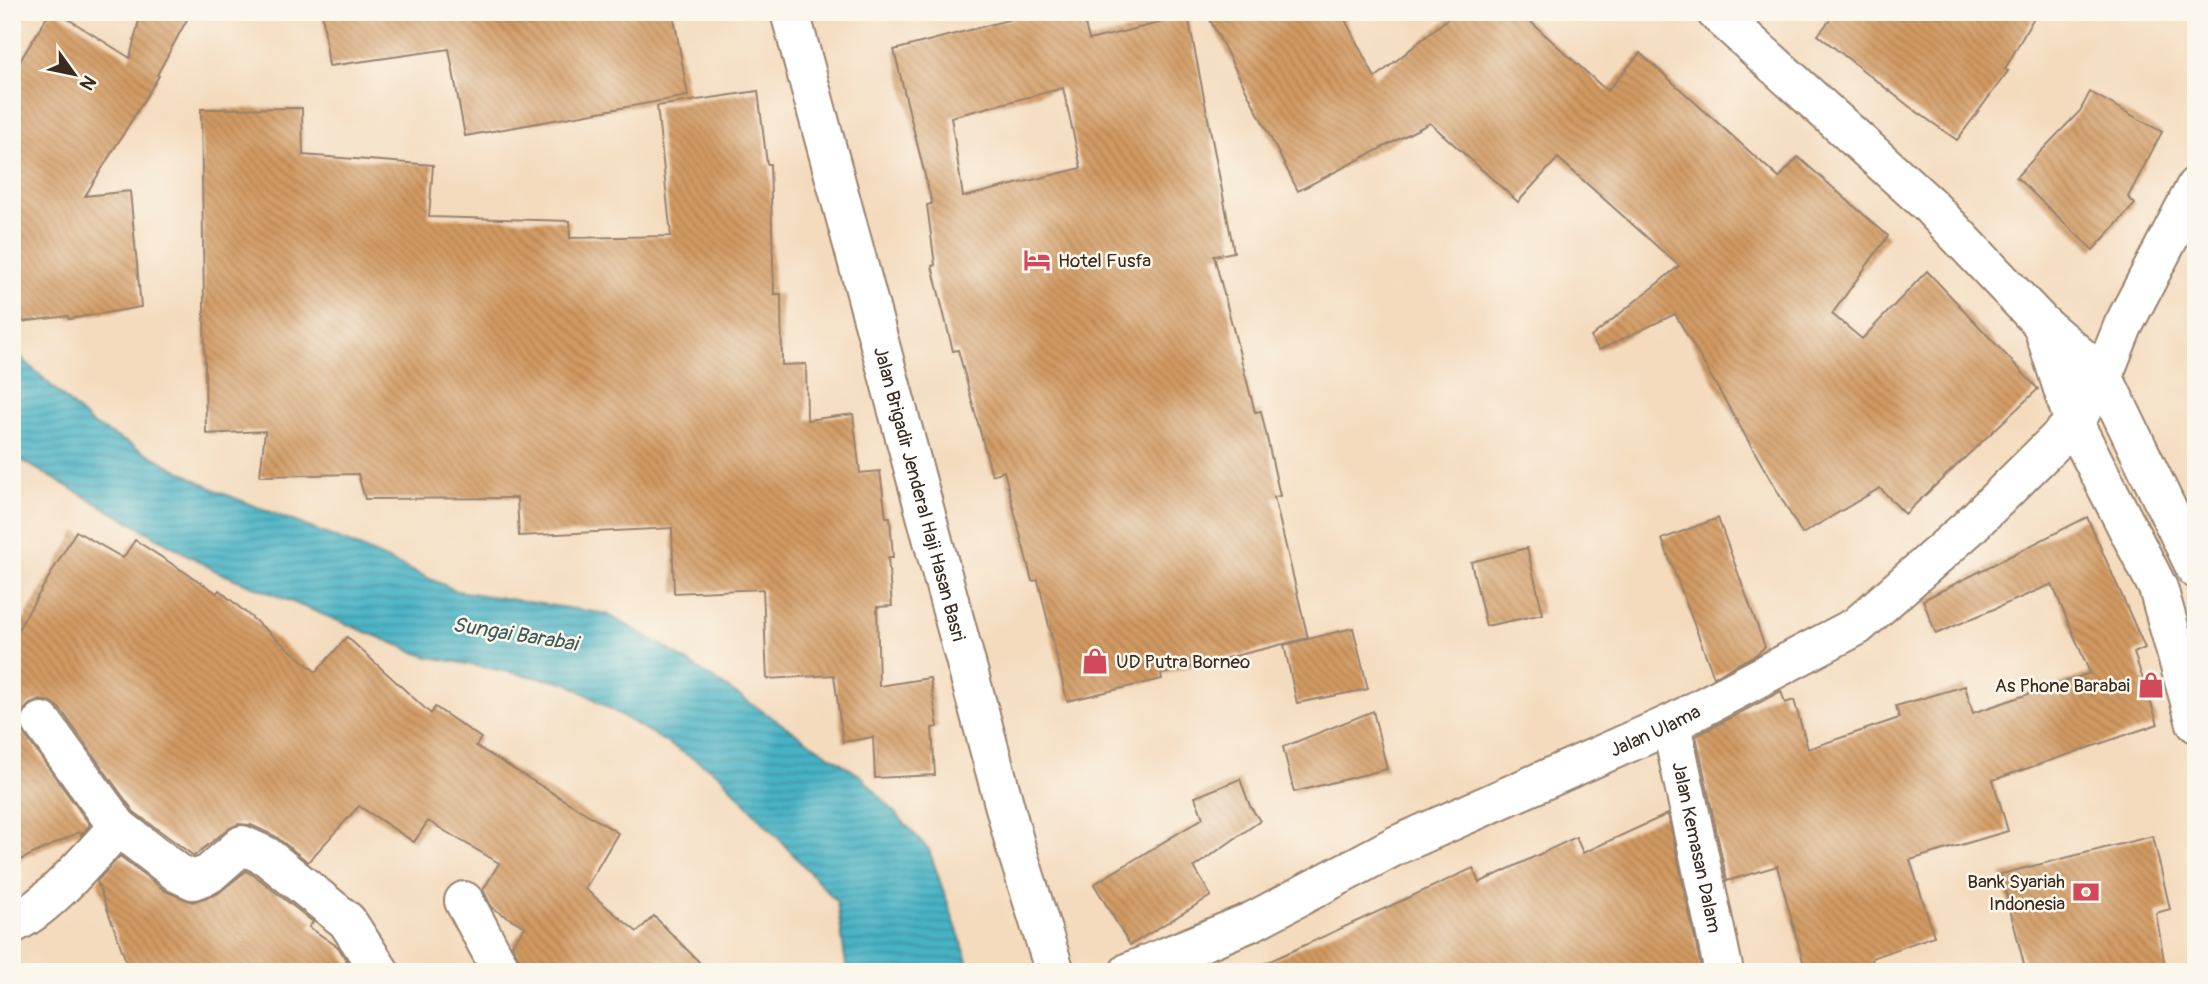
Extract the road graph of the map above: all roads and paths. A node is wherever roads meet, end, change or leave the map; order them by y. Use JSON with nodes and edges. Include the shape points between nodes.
{"nodes":[{"id":1,"x":790,"y":12,"type":"edge"},
{"id":2,"x":1716,"y":12,"type":"edge"},
{"id":3,"x":2196,"y":186,"type":"edge"},
{"id":4,"x":2042,"y":324,"type":"junction"},
{"id":5,"x":2103,"y":376,"type":"junction"},
{"id":6,"x":2074,"y":423,"type":"junction"},
{"id":7,"x":2196,"y":569,"type":"edge"},
{"id":8,"x":2158,"y":589,"type":"junction"},
{"id":9,"x":2196,"y":589,"type":"edge"},
{"id":10,"x":42,"y":722,"type":"dead end"},
{"id":11,"x":2196,"y":723,"type":"edge"},
{"id":12,"x":1671,"y":724,"type":"junction"},
{"id":13,"x":118,"y":827,"type":"junction"},
{"id":14,"x":464,"y":901,"type":"dead end"},
{"id":15,"x":12,"y":924,"type":"edge"},
{"id":16,"x":380,"y":972,"type":"edge"},
{"id":17,"x":502,"y":972,"type":"edge"},
{"id":18,"x":1055,"y":972,"type":"edge"},
{"id":19,"x":1129,"y":972,"type":"edge"},
{"id":20,"x":1724,"y":972,"type":"edge"}],
"edges":[{"from":1,"to":18,"type":"street","name":"Jalan Brigadir Jenderal Haji Hasan Basri","via":[[1016,848]]},
{"from":2,"to":4,"type":"street","via":[[1929,205]]},
{"from":3,"to":5,"type":"street","name":"Jalan Ulama","via":[[2123,326]]},
{"from":4,"to":5,"type":"street"},
{"from":4,"to":6,"type":"street"},
{"from":5,"to":6,"type":"street","name":"Jalan Ulama"},
{"from":5,"to":7,"type":"street"},
{"from":6,"to":8,"type":"street"},
{"from":6,"to":12,"type":"street","name":"Jalan Ulama","via":[[1968,529],[1857,626]]},
{"from":8,"to":9,"type":"street"},
{"from":8,"to":11,"type":"street"},
{"from":10,"to":13,"type":"street"},
{"from":12,"to":19,"type":"street","name":"Jalan Ulama","via":[[1395,846],[1253,921]]},
{"from":12,"to":20,"type":"street","name":"Jalan Kemasan Dalam"},
{"from":13,"to":15,"type":"street","via":[[64,884]]},
{"from":13,"to":16,"type":"street","via":[[193,880],[209,874],[242,845],[266,856],[347,921]]},
{"from":14,"to":17,"type":"street"}]}
